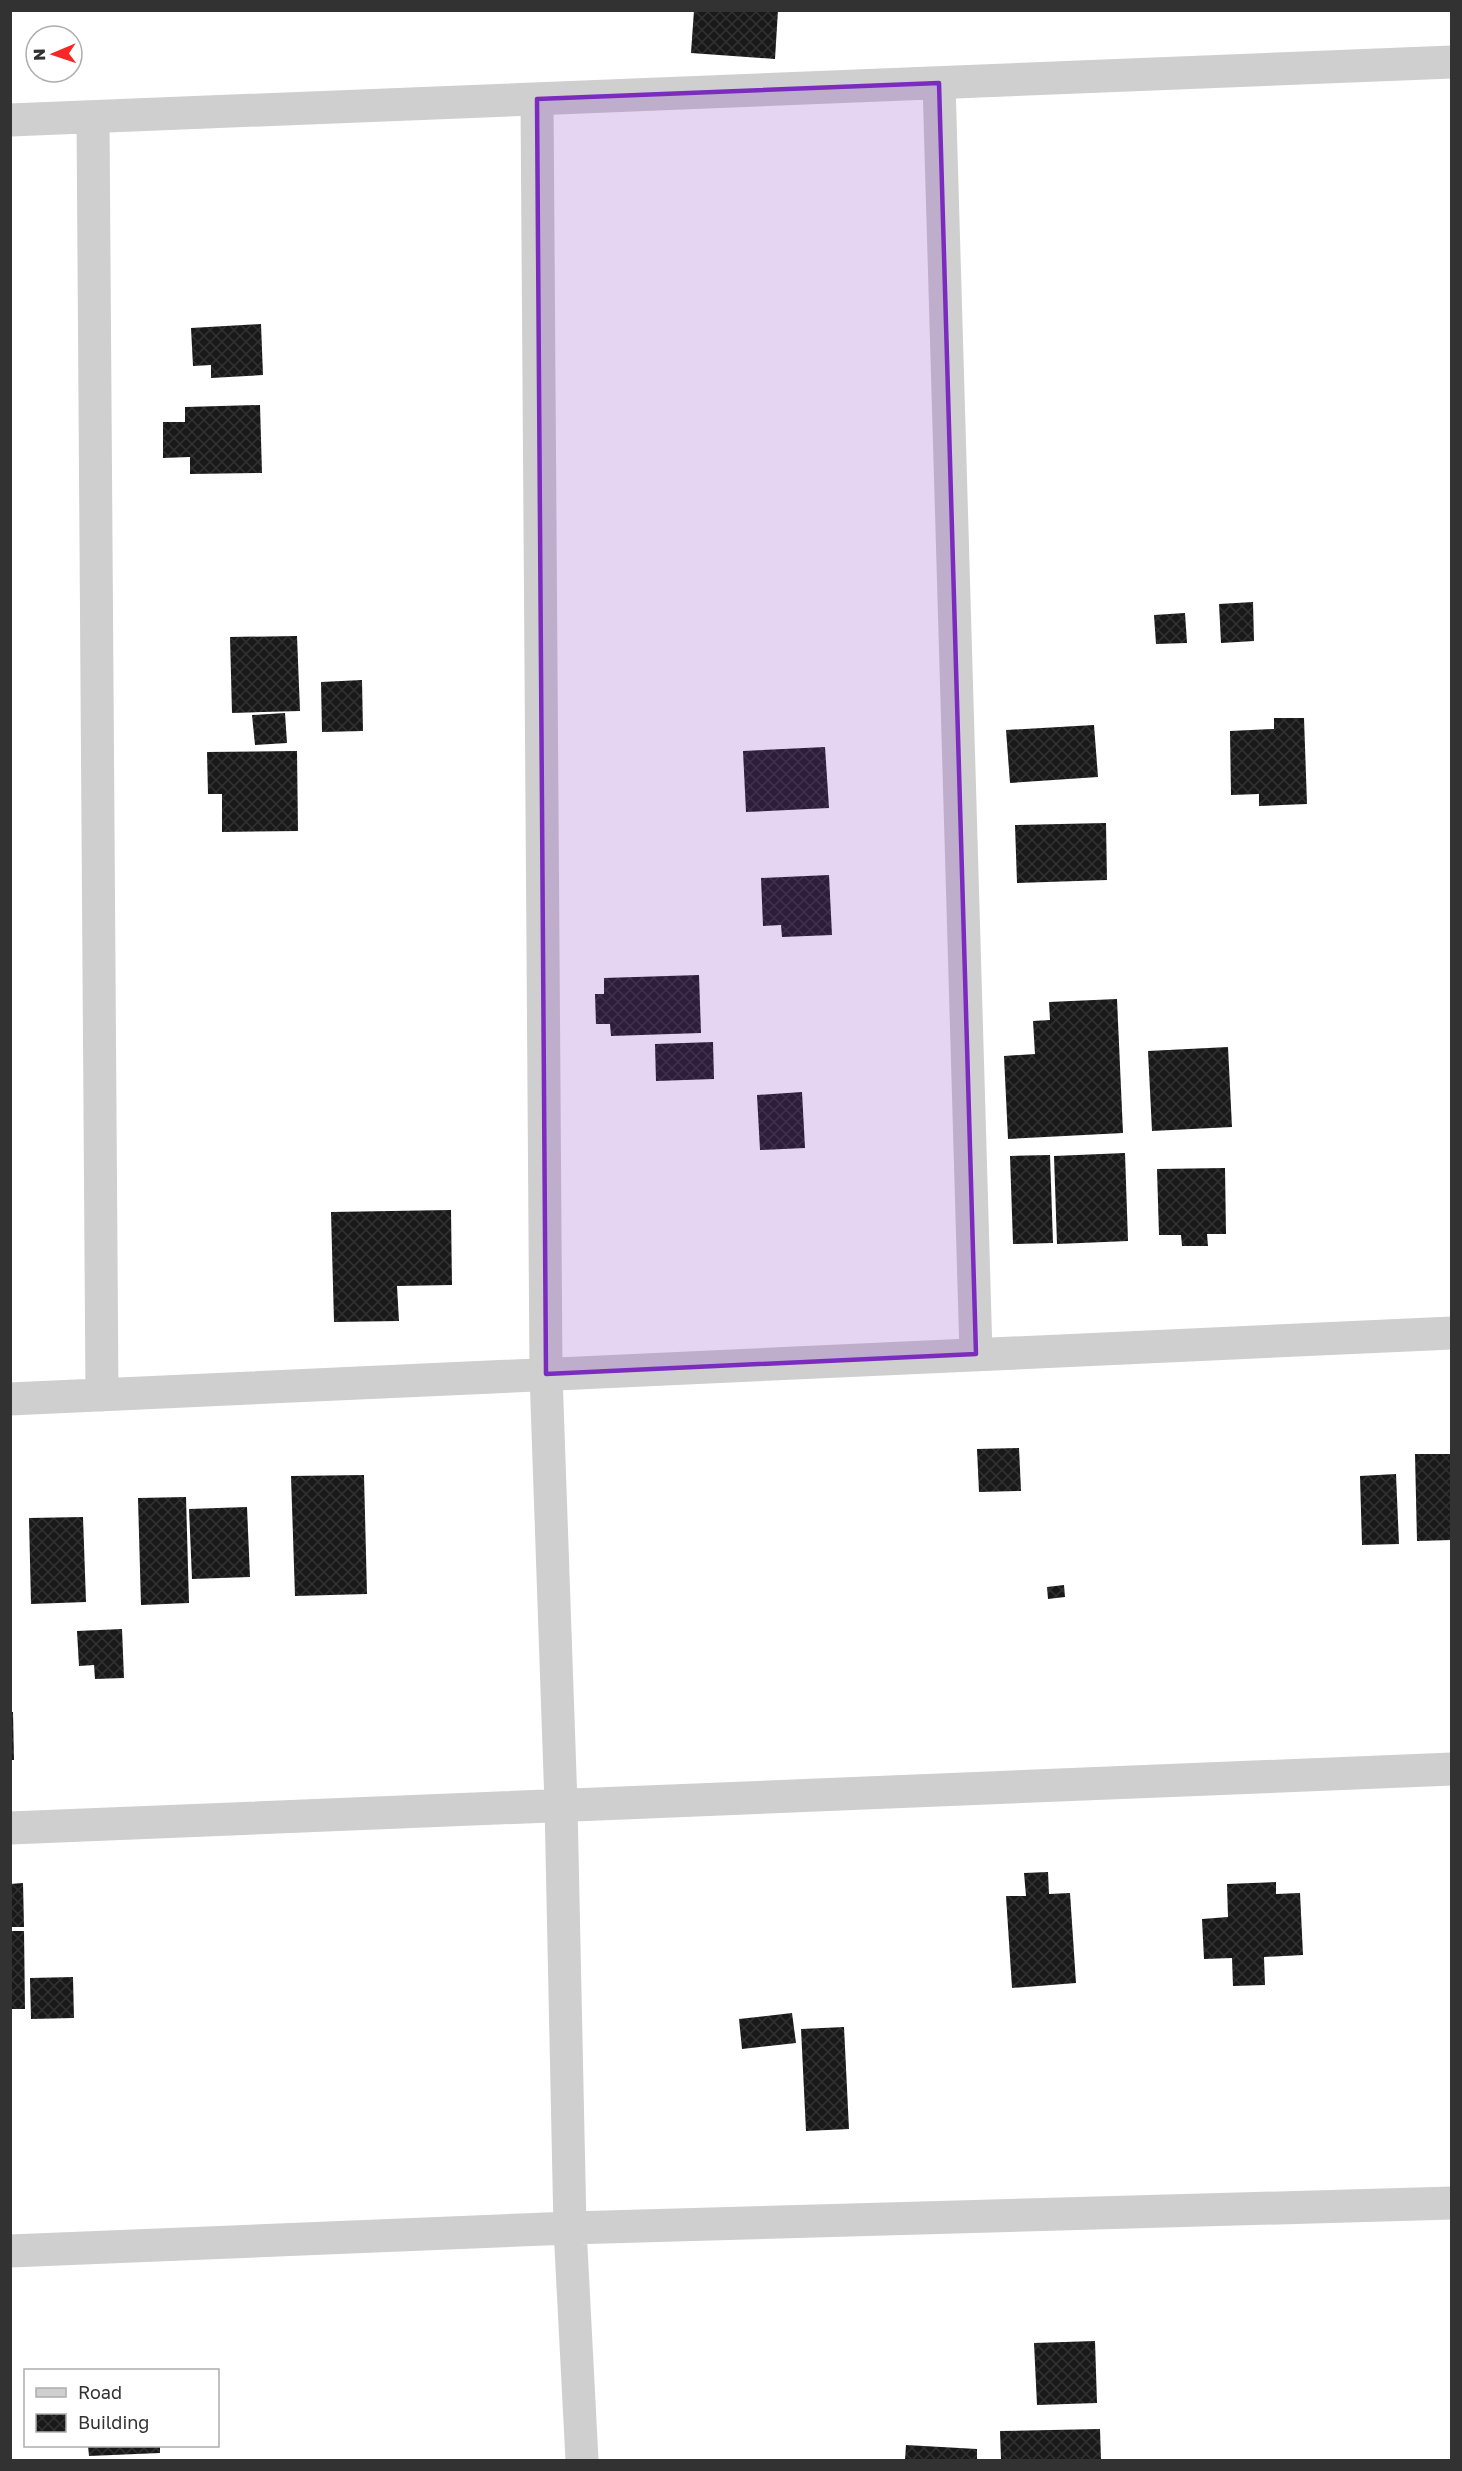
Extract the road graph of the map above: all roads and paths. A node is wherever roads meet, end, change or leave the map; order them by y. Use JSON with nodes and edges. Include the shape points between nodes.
{"nodes":[{"id":1,"x":1452,"y":62,"type":"edge"},
{"id":2,"x":939,"y":83,"type":"junction"},
{"id":3,"x":537,"y":99,"type":"junction"},
{"id":4,"x":93,"y":117,"type":"junction"},
{"id":5,"x":10,"y":120,"type":"edge"},
{"id":6,"x":1452,"y":1333,"type":"edge"},
{"id":7,"x":976,"y":1354,"type":"junction"},
{"id":8,"x":546,"y":1374,"type":"junction"},
{"id":9,"x":102,"y":1395,"type":"junction"},
{"id":10,"x":10,"y":1399,"type":"edge"},
{"id":11,"x":1452,"y":1769,"type":"edge"},
{"id":12,"x":561,"y":1804,"type":"junction"},
{"id":13,"x":10,"y":1828,"type":"edge"},
{"id":14,"x":1452,"y":2203,"type":"edge"},
{"id":15,"x":570,"y":2228,"type":"junction"},
{"id":16,"x":10,"y":2251,"type":"edge"},
{"id":17,"x":582,"y":2460,"type":"edge"}],
"edges":[{"from":1,"to":2,"type":"street"},
{"from":2,"to":3,"type":"street"},
{"from":2,"to":7,"type":"street"},
{"from":3,"to":4,"type":"street"},
{"from":3,"to":8,"type":"street"},
{"from":4,"to":5,"type":"street"},
{"from":4,"to":9,"type":"street"},
{"from":6,"to":7,"type":"street"},
{"from":7,"to":8,"type":"street"},
{"from":8,"to":9,"type":"street"},
{"from":8,"to":12,"type":"street"},
{"from":9,"to":10,"type":"street"},
{"from":11,"to":12,"type":"street"},
{"from":12,"to":13,"type":"street"},
{"from":12,"to":15,"type":"street"},
{"from":14,"to":15,"type":"street"},
{"from":15,"to":16,"type":"street"},
{"from":15,"to":17,"type":"street"}]}
